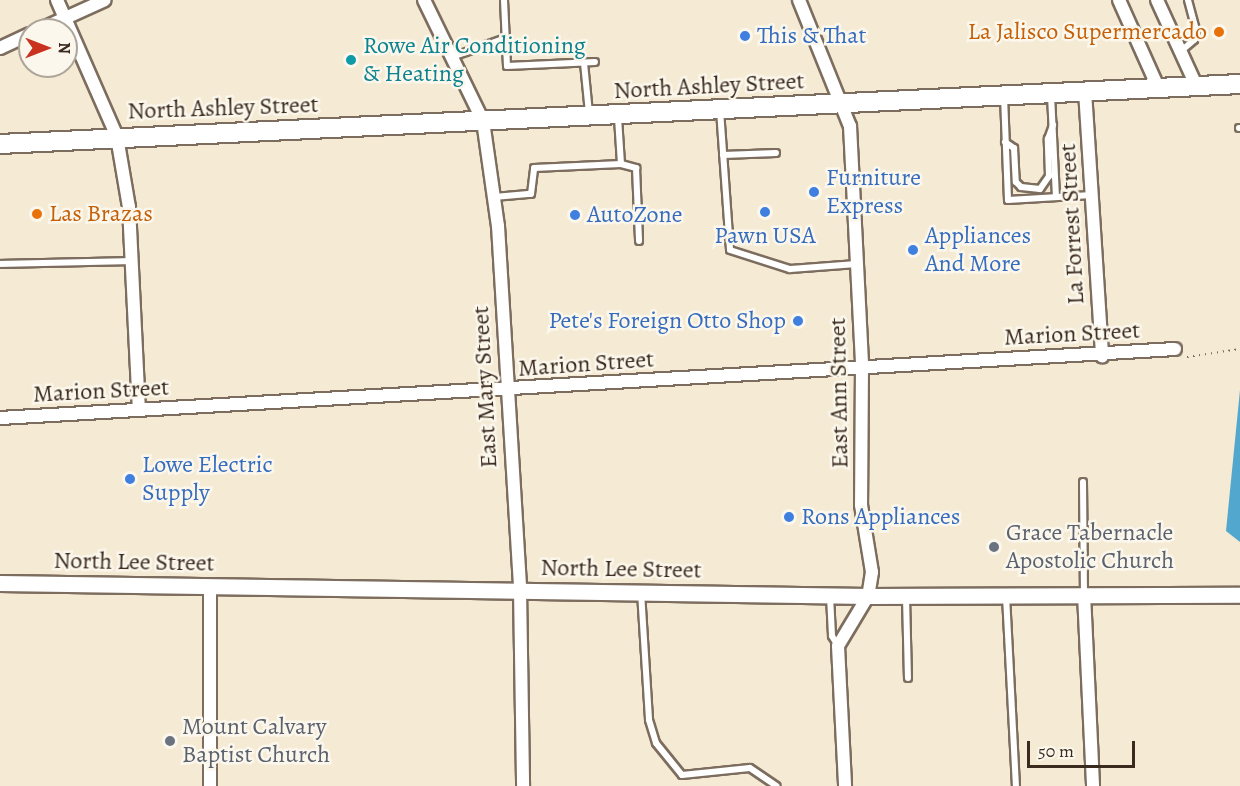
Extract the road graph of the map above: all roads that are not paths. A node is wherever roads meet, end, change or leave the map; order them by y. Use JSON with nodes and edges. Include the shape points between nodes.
{"nodes":[{"id":1,"x":57,"y":0,"type":"edge"},
{"id":2,"x":105,"y":0,"type":"edge"},
{"id":3,"x":424,"y":0,"type":"edge"},
{"id":4,"x":504,"y":0,"type":"edge"},
{"id":5,"x":799,"y":0,"type":"edge"},
{"id":6,"x":1119,"y":0,"type":"edge"},
{"id":7,"x":1157,"y":0,"type":"edge"},
{"id":8,"x":1188,"y":0,"type":"edge"},
{"id":9,"x":65,"y":18,"type":"joint"},
{"id":10,"x":506,"y":39,"type":"junction"},
{"id":11,"x":18,"y":40,"type":"edge"},
{"id":12,"x":0,"y":48,"type":"edge"},
{"id":13,"x":78,"y":48,"type":"edge"},
{"id":14,"x":1181,"y":52,"type":"junction"},
{"id":15,"x":450,"y":57,"type":"junction"},
{"id":16,"x":595,"y":62,"type":"dead end"},
{"id":17,"x":584,"y":63,"type":"junction"},
{"id":18,"x":1240,"y":84,"type":"edge"},
{"id":19,"x":1197,"y":85,"type":"junction"},
{"id":20,"x":1158,"y":87,"type":"junction"},
{"id":21,"x":1085,"y":91,"type":"junction"},
{"id":22,"x":1051,"y":93,"type":"junction"},
{"id":23,"x":1004,"y":96,"type":"junction"},
{"id":24,"x":844,"y":104,"type":"junction"},
{"id":25,"x":720,"y":110,"type":"junction"},
{"id":26,"x":618,"y":114,"type":"junction"},
{"id":27,"x":589,"y":115,"type":"junction"},
{"id":28,"x":483,"y":121,"type":"junction"},
{"id":29,"x":1053,"y":125,"type":"junction"},
{"id":30,"x":117,"y":136,"type":"junction"},
{"id":31,"x":1005,"y":142,"type":"junction"},
{"id":32,"x":0,"y":144,"type":"edge"},
{"id":33,"x":776,"y":153,"type":"dead end"},
{"id":34,"x":723,"y":155,"type":"junction"},
{"id":35,"x":621,"y":164,"type":"junction"},
{"id":36,"x":1092,"y":195,"type":"junction"},
{"id":37,"x":494,"y":197,"type":"junction"},
{"id":38,"x":1056,"y":197,"type":"junction"},
{"id":39,"x":639,"y":241,"type":"dead end"},
{"id":40,"x":131,"y":261,"type":"junction"},
{"id":41,"x":0,"y":264,"type":"edge"},
{"id":42,"x":857,"y":264,"type":"junction"},
{"id":43,"x":1175,"y":349,"type":"dead end"},
{"id":44,"x":1102,"y":356,"type":"junction"},
{"id":45,"x":862,"y":366,"type":"junction"},
{"id":46,"x":507,"y":391,"type":"junction"},
{"id":47,"x":139,"y":410,"type":"junction"},
{"id":48,"x":0,"y":418,"type":"edge"},
{"id":49,"x":1083,"y":482,"type":"dead end"},
{"id":50,"x":0,"y":583,"type":"edge"},
{"id":51,"x":210,"y":586,"type":"junction"},
{"id":52,"x":520,"y":589,"type":"junction"},
{"id":53,"x":641,"y":592,"type":"junction"},
{"id":54,"x":1084,"y":594,"type":"junction"},
{"id":55,"x":830,"y":596,"type":"junction"},
{"id":56,"x":868,"y":596,"type":"junction"},
{"id":57,"x":906,"y":596,"type":"junction"},
{"id":58,"x":1006,"y":596,"type":"junction"},
{"id":59,"x":1235,"y":596,"type":"edge"},
{"id":60,"x":838,"y":646,"type":"junction"},
{"id":61,"x":908,"y":678,"type":"dead end"},
{"id":62,"x":210,"y":786,"type":"edge"},
{"id":63,"x":523,"y":786,"type":"edge"},
{"id":64,"x":777,"y":786,"type":"edge"},
{"id":65,"x":845,"y":786,"type":"edge"},
{"id":66,"x":1016,"y":786,"type":"edge"},
{"id":67,"x":1093,"y":786,"type":"edge"}],
"edges":[{"from":1,"to":9,"type":"street"},
{"from":2,"to":9,"type":"street"},
{"from":3,"to":15,"type":"street","name":"East Mary Street"},
{"from":4,"to":10,"type":"lane"},
{"from":5,"to":24,"type":"street","name":"East Ann Street"},
{"from":6,"to":20,"type":"street"},
{"from":7,"to":14,"type":"street"},
{"from":8,"to":14,"type":"lane","via":[[1196,30],[1194,40]]},
{"from":10,"to":15,"type":"lane"},
{"from":10,"to":17,"type":"lane","via":[[507,66]]},
{"from":11,"to":12,"type":"street"},
{"from":13,"to":30,"type":"street"},
{"from":14,"to":19,"type":"street"},
{"from":15,"to":28,"type":"street","name":"East Mary Street"},
{"from":16,"to":17,"type":"lane"},
{"from":17,"to":27,"type":"lane"},
{"from":18,"to":19,"type":"main road","name":"North Ashley Street"},
{"from":19,"to":20,"type":"main road","name":"North Ashley Street"},
{"from":20,"to":21,"type":"main road","name":"North Ashley Street"},
{"from":21,"to":22,"type":"main road","name":"North Ashley Street"},
{"from":21,"to":36,"type":"street","name":"La Forrest Street"},
{"from":22,"to":23,"type":"main road","name":"North Ashley Street"},
{"from":22,"to":29,"type":"lane"},
{"from":23,"to":24,"type":"main road","name":"North Ashley Street"},
{"from":23,"to":31,"type":"lane"},
{"from":24,"to":25,"type":"main road","name":"North Ashley Street"},
{"from":24,"to":42,"type":"street","name":"East Ann Street","via":[[850,126]]},
{"from":25,"to":26,"type":"main road","name":"North Ashley Street"},
{"from":25,"to":34,"type":"lane"},
{"from":26,"to":27,"type":"main road","name":"North Ashley Street"},
{"from":26,"to":35,"type":"lane"},
{"from":27,"to":28,"type":"main road","name":"North Ashley Street"},
{"from":28,"to":30,"type":"main road","name":"North Ashley Street"},
{"from":28,"to":37,"type":"street","name":"East Mary Street"},
{"from":29,"to":31,"type":"lane","via":[[1048,139],[1049,176],[1040,189],[1021,187],[1017,182],[1014,148]]},
{"from":29,"to":38,"type":"lane"},
{"from":30,"to":32,"type":"main road","name":"North Ashley Street"},
{"from":30,"to":40,"type":"street","via":[[129,207]]},
{"from":31,"to":38,"type":"lane","via":[[1008,200]]},
{"from":33,"to":34,"type":"lane"},
{"from":34,"to":42,"type":"lane","via":[[730,250],[790,269]]},
{"from":35,"to":37,"type":"lane","via":[[534,168],[531,194]]},
{"from":35,"to":39,"type":"lane","via":[[636,168]]},
{"from":36,"to":38,"type":"lane"},
{"from":36,"to":44,"type":"street","name":"La Forrest Street"},
{"from":37,"to":46,"type":"street","name":"East Mary Street"},
{"from":40,"to":41,"type":"lane"},
{"from":40,"to":47,"type":"street"},
{"from":42,"to":45,"type":"street","name":"East Ann Street"},
{"from":43,"to":44,"type":"street","name":"Marion Street"},
{"from":44,"to":45,"type":"street","name":"Marion Street"},
{"from":45,"to":46,"type":"street","name":"Marion Street"},
{"from":45,"to":56,"type":"street","name":"East Ann Street","via":[[861,506],[872,572]]},
{"from":46,"to":47,"type":"street","name":"Marion Street"},
{"from":46,"to":52,"type":"street","name":"East Mary Street"},
{"from":47,"to":48,"type":"street","name":"Marion Street"},
{"from":49,"to":54,"type":"lane"},
{"from":50,"to":51,"type":"street","name":"North Lee Street"},
{"from":51,"to":52,"type":"street","name":"North Lee Street"},
{"from":51,"to":62,"type":"street"},
{"from":52,"to":53,"type":"street","name":"North Lee Street"},
{"from":52,"to":63,"type":"street","name":"East Mary Street"},
{"from":53,"to":55,"type":"street","name":"North Lee Street"},
{"from":53,"to":64,"type":"lane","via":[[649,720],[656,743],[682,775],[750,768]]},
{"from":54,"to":58,"type":"street","name":"North Lee Street"},
{"from":54,"to":59,"type":"street","name":"North Lee Street"},
{"from":54,"to":67,"type":"street"},
{"from":55,"to":56,"type":"street","name":"North Lee Street"},
{"from":55,"to":60,"type":"lane","via":[[832,636]]},
{"from":56,"to":57,"type":"street","name":"North Lee Street"},
{"from":56,"to":60,"type":"street","name":"East Ann Street"},
{"from":57,"to":58,"type":"street","name":"North Lee Street"},
{"from":57,"to":61,"type":"lane"},
{"from":58,"to":66,"type":"lane"},
{"from":60,"to":65,"type":"street"}]}
